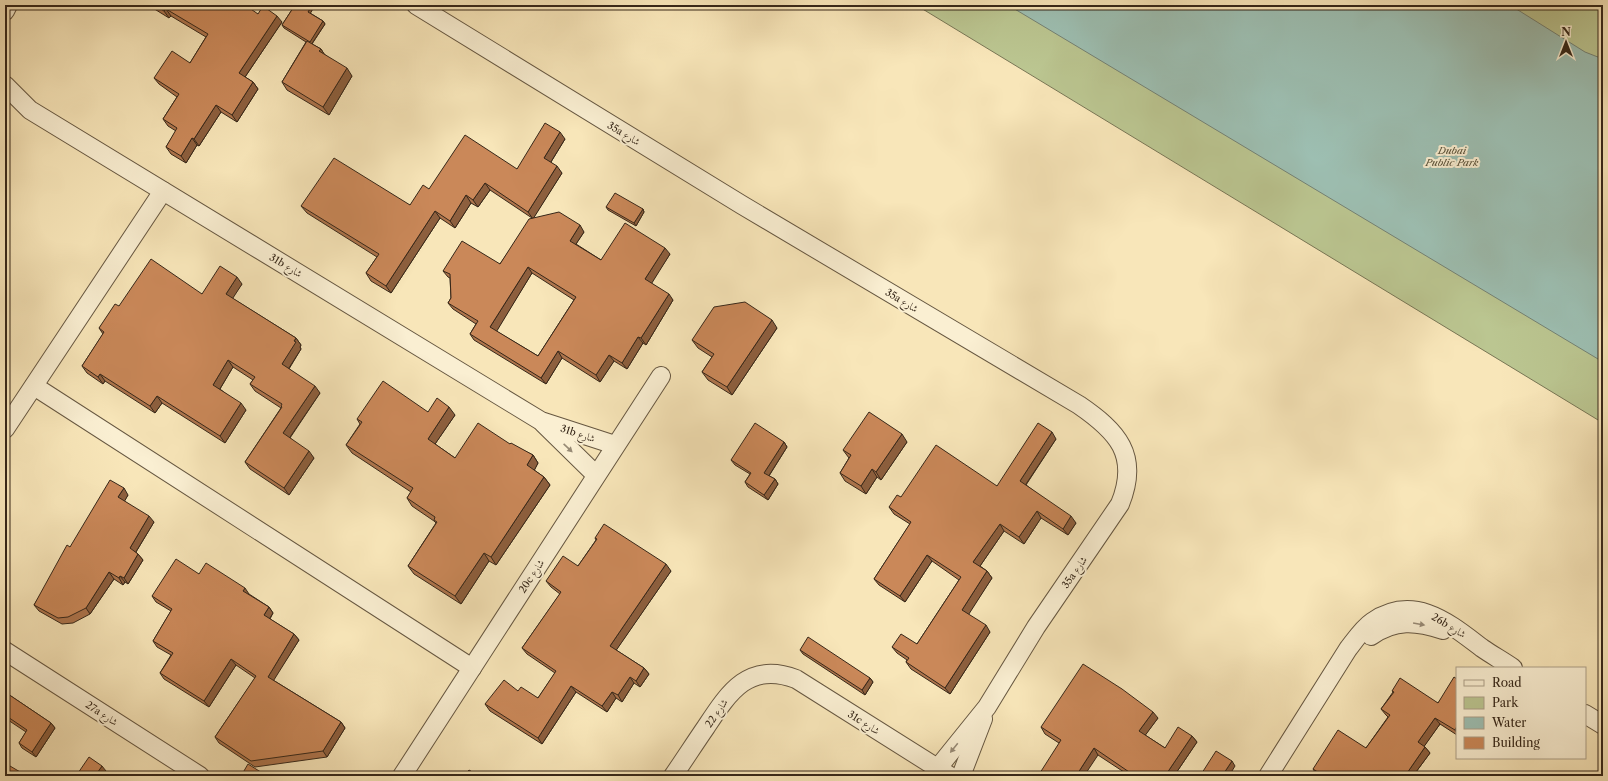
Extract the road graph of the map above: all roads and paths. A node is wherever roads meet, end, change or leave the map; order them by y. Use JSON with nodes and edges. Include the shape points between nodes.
{"nodes":[{"id":1,"x":8,"y":5,"type":"edge"},
{"id":2,"x":416,"y":5,"type":"edge"},
{"id":3,"x":5,"y":11,"type":"edge"},
{"id":4,"x":5,"y":85,"type":"edge"},
{"id":5,"x":5,"y":103,"type":"edge"},
{"id":6,"x":30,"y":110,"type":"junction"},
{"id":7,"x":163,"y":191,"type":"junction"},
{"id":8,"x":661,"y":376,"type":"dead end"},
{"id":9,"x":34,"y":386,"type":"junction"},
{"id":10,"x":541,"y":421,"type":"junction"},
{"id":11,"x":5,"y":429,"type":"edge"},
{"id":12,"x":615,"y":445,"type":"junction"},
{"id":13,"x":596,"y":474,"type":"junction"},
{"id":14,"x":5,"y":651,"type":"edge"},
{"id":15,"x":1511,"y":667,"type":"edge"},
{"id":16,"x":472,"y":668,"type":"junction"},
{"id":17,"x":776,"y":673,"type":"joint"},
{"id":18,"x":987,"y":707,"type":"junction"},
{"id":19,"x":1586,"y":715,"type":"edge"},
{"id":20,"x":1603,"y":725,"type":"edge"},
{"id":21,"x":944,"y":772,"type":"edge"},
{"id":22,"x":200,"y":776,"type":"edge"},
{"id":23,"x":402,"y":776,"type":"edge"},
{"id":24,"x":673,"y":776,"type":"edge"},
{"id":25,"x":961,"y":776,"type":"edge"},
{"id":26,"x":1268,"y":776,"type":"edge"}],
"edges":[{"from":1,"to":3,"type":"street"},
{"from":2,"to":18,"type":"street","name":"35a شارع","via":[[742,205],[1079,405],[1101,420],[1114,435],[1125,456],[1128,473],[1126,489],[1120,504],[1036,627]]},
{"from":4,"to":6,"type":"street","name":"31b شارع"},
{"from":5,"to":6,"type":"street","name":"31b شارع"},
{"from":6,"to":7,"type":"street","name":"31b شارع"},
{"from":7,"to":9,"type":"street"},
{"from":7,"to":10,"type":"street","name":"31b شارع"},
{"from":8,"to":12,"type":"street","name":"20c شارع"},
{"from":9,"to":11,"type":"street"},
{"from":9,"to":16,"type":"street"},
{"from":10,"to":12,"type":"street","name":"31b شارع"},
{"from":10,"to":13,"type":"street","name":"31b شارع","one_way":true},
{"from":12,"to":13,"type":"street","name":"20c شارع"},
{"from":13,"to":16,"type":"street","name":"20c شارع"},
{"from":14,"to":22,"type":"street","name":"27a شارع"},
{"from":15,"to":26,"type":"street","name":"26b شارع","via":[[1433,614],[1413,610],[1389,612],[1372,622],[1358,636]]},
{"from":16,"to":23,"type":"street","name":"20c شارع"},
{"from":17,"to":21,"type":"street","name":"31c شارع","via":[[796,679]]},
{"from":17,"to":24,"type":"street","name":"شارع 22","via":[[760,674],[744,681],[728,695]]},
{"from":18,"to":21,"type":"street","name":"35a شارع","one_way":true},
{"from":18,"to":25,"type":"street","name":"35a شارع"},
{"from":19,"to":20,"type":"street"}]}
